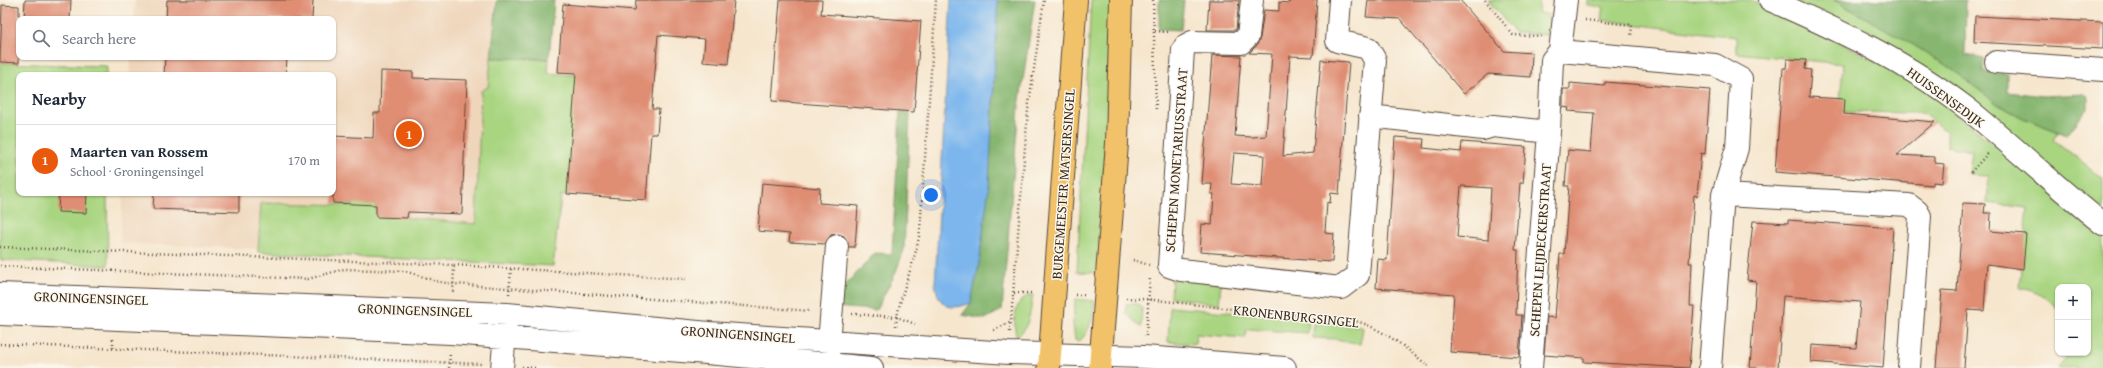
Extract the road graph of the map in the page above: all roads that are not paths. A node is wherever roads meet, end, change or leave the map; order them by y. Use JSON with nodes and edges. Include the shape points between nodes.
{"nodes":[{"id":1,"x":1076,"y":0,"type":"edge"},
{"id":2,"x":1121,"y":0,"type":"edge"},
{"id":3,"x":1252,"y":0,"type":"edge"},
{"id":4,"x":1340,"y":0,"type":"edge"},
{"id":5,"x":1770,"y":0,"type":"edge"},
{"id":6,"x":1563,"y":26,"type":"edge"},
{"id":7,"x":1996,"y":62,"type":"dead end"},
{"id":8,"x":2103,"y":70,"type":"edge"},
{"id":9,"x":1370,"y":116,"type":"junction"},
{"id":10,"x":1549,"y":132,"type":"junction"},
{"id":11,"x":1723,"y":195,"type":"junction"},
{"id":12,"x":2103,"y":224,"type":"edge"},
{"id":13,"x":837,"y":246,"type":"dead end"},
{"id":14,"x":0,"y":294,"type":"edge"},
{"id":15,"x":0,"y":314,"type":"edge"},
{"id":16,"x":507,"y":314,"type":"junction"},
{"id":17,"x":505,"y":337,"type":"junction"},
{"id":18,"x":828,"y":340,"type":"junction"},
{"id":19,"x":1049,"y":362,"type":"edge"},
{"id":20,"x":1101,"y":362,"type":"edge"},
{"id":21,"x":827,"y":365,"type":"junction"},
{"id":22,"x":502,"y":367,"type":"edge"},
{"id":23,"x":872,"y":368,"type":"edge"},
{"id":24,"x":1285,"y":368,"type":"edge"},
{"id":25,"x":1531,"y":368,"type":"edge"},
{"id":26,"x":1710,"y":368,"type":"edge"},
{"id":27,"x":1909,"y":368,"type":"edge"}],
"edges":[{"from":1,"to":19,"type":"main road","name":"BURGEMEESTER MATSERSINGEL"},
{"from":2,"to":20,"type":"main road","via":[[1117,143]]},
{"from":3,"to":9,"type":"street","name":"SCHEPEN MONETARIUSSTRAAT","via":[[1248,36],[1241,43],[1192,42],[1183,50],[1169,266],[1181,270],[1341,288],[1358,275]]},
{"from":4,"to":9,"type":"street","name":"SCHEPEN MONETARIUSSTRAAT","via":[[1337,41],[1368,48],[1374,60]]},
{"from":5,"to":12,"type":"street","name":"HUISSENSEDIJK","via":[[1832,27],[1910,69],[1968,110]]},
{"from":6,"to":10,"type":"street","name":"SCHEPEN LEIJDECKERSTRAAT","via":[[1552,60]]},
{"from":6,"to":11,"type":"street","via":[[1629,57],[1715,65],[1741,79],[1737,148]]},
{"from":7,"to":8,"type":"street"},
{"from":9,"to":10,"type":"street","via":[[1483,129],[1493,126]]},
{"from":10,"to":25,"type":"street","name":"SCHEPEN LEIJDECKERSTRAAT"},
{"from":11,"to":26,"type":"street"},
{"from":11,"to":27,"type":"street","via":[[1909,205],[1917,211],[1920,216]]},
{"from":13,"to":18,"type":"street"},
{"from":14,"to":16,"type":"street","name":"GRONINGENSINGEL"},
{"from":15,"to":17,"type":"street","name":"GRONINGENSINGEL"},
{"from":16,"to":17,"type":"street"},
{"from":16,"to":18,"type":"street","name":"GRONINGENSINGEL","via":[[709,333]]},
{"from":17,"to":21,"type":"street","name":"GRONINGENSINGEL","via":[[708,352]]},
{"from":17,"to":22,"type":"street"},
{"from":18,"to":19,"type":"street","name":"GRONINGENSINGEL"},
{"from":18,"to":21,"type":"street"},
{"from":19,"to":20,"type":"street","name":"GRONINGENSINGEL"},
{"from":20,"to":24,"type":"street","via":[[1144,357]]},
{"from":21,"to":23,"type":"street","name":"GRONINGENSINGEL"}]}
